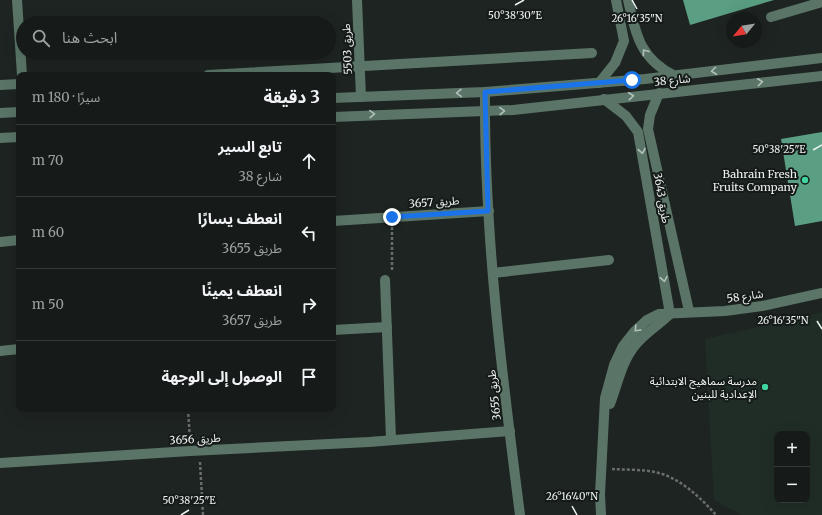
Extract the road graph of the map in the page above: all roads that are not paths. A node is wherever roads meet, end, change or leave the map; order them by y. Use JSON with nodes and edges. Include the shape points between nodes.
{"nodes":[{"id":1,"x":17,"y":0,"type":"edge"},
{"id":2,"x":357,"y":0,"type":"edge"},
{"id":3,"x":616,"y":0,"type":"edge"},
{"id":4,"x":628,"y":0,"type":"edge"},
{"id":5,"x":822,"y":2,"type":"edge"},
{"id":6,"x":18,"y":16,"type":"edge"},
{"id":7,"x":771,"y":17,"type":"dead end"},
{"id":8,"x":592,"y":53,"type":"dead end"},
{"id":9,"x":822,"y":58,"type":"edge"},
{"id":10,"x":21,"y":60,"type":"edge"},
{"id":11,"x":360,"y":68,"type":"junction"},
{"id":12,"x":22,"y":72,"type":"edge"},
{"id":13,"x":273,"y":72,"type":"edge"},
{"id":14,"x":675,"y":76,"type":"junction"},
{"id":15,"x":822,"y":76,"type":"edge"},
{"id":16,"x":599,"y":83,"type":"junction"},
{"id":17,"x":16,"y":84,"type":"edge"},
{"id":18,"x":0,"y":85,"type":"edge"},
{"id":19,"x":485,"y":92,"type":"junction"},
{"id":20,"x":659,"y":93,"type":"junction"},
{"id":21,"x":361,"y":97,"type":"junction"},
{"id":22,"x":336,"y":98,"type":"edge"},
{"id":23,"x":604,"y":99,"type":"junction"},
{"id":24,"x":485,"y":111,"type":"junction"},
{"id":25,"x":16,"y":112,"type":"edge"},
{"id":26,"x":0,"y":113,"type":"edge"},
{"id":27,"x":336,"y":117,"type":"edge"},
{"id":28,"x":16,"y":137,"type":"edge"},
{"id":29,"x":0,"y":138,"type":"edge"},
{"id":30,"x":488,"y":211,"type":"junction"},
{"id":31,"x":336,"y":221,"type":"edge"},
{"id":32,"x":16,"y":240,"type":"edge"},
{"id":33,"x":0,"y":242,"type":"edge"},
{"id":34,"x":609,"y":260,"type":"dead end"},
{"id":35,"x":493,"y":273,"type":"junction"},
{"id":36,"x":385,"y":280,"type":"road end"},
{"id":37,"x":822,"y":293,"type":"edge"},
{"id":38,"x":689,"y":311,"type":"junction"},
{"id":39,"x":670,"y":314,"type":"junction"},
{"id":40,"x":387,"y":327,"type":"junction"},
{"id":41,"x":336,"y":330,"type":"edge"},
{"id":42,"x":16,"y":349,"type":"edge"},
{"id":43,"x":0,"y":350,"type":"edge"},
{"id":44,"x":510,"y":431,"type":"junction"},
{"id":45,"x":391,"y":439,"type":"junction"},
{"id":46,"x":0,"y":463,"type":"edge"},
{"id":47,"x":520,"y":515,"type":"edge"},
{"id":48,"x":602,"y":515,"type":"edge"}],
"edges":[{"from":1,"to":6,"type":"street"},
{"from":2,"to":11,"type":"street","name":"طريق 5503"},
{"from":3,"to":16,"type":"street","via":[[624,41],[615,64]]},
{"from":14,"to":4,"type":"street","one_way":true,"via":[[660,67],[645,52],[635,33]]},
{"from":5,"to":7,"type":"street"},
{"from":8,"to":11,"type":"street"},
{"from":9,"to":14,"type":"street","name":"شارع 38","one_way":true},
{"from":10,"to":12,"type":"street"},
{"from":11,"to":13,"type":"street"},
{"from":11,"to":21,"type":"street","name":"طريق 5503"},
{"from":14,"to":16,"type":"street","name":"شارع 38"},
{"from":20,"to":15,"type":"street","name":"شارع 38","one_way":true},
{"from":16,"to":19,"type":"street","name":"شارع 38"},
{"from":17,"to":18,"type":"street"},
{"from":19,"to":21,"type":"street","name":"شارع 38","one_way":true},
{"from":19,"to":24,"type":"street","name":"طريق 3655"},
{"from":23,"to":20,"type":"street","name":"شارع 38","one_way":true},
{"from":20,"to":38,"type":"street","name":"طريق 3643","via":[[650,115],[648,129]]},
{"from":21,"to":22,"type":"street","name":"شارع 38"},
{"from":24,"to":23,"type":"street","name":"شارع 38","one_way":true},
{"from":23,"to":39,"type":"street","name":"طريق 3643","one_way":true,"via":[[626,116],[638,132]]},
{"from":27,"to":24,"type":"street","name":"شارع 38","one_way":true},
{"from":24,"to":30,"type":"street","name":"طريق 3655"},
{"from":25,"to":26,"type":"street"},
{"from":28,"to":29,"type":"street"},
{"from":30,"to":31,"type":"street","name":"طريق 3657"},
{"from":30,"to":35,"type":"street","name":"طريق 3655"},
{"from":32,"to":33,"type":"street"},
{"from":34,"to":35,"type":"street"},
{"from":35,"to":44,"type":"street","name":"طريق 3655"},
{"from":36,"to":40,"type":"street"},
{"from":37,"to":38,"type":"street","name":"شارع 58","via":[[762,306],[725,311]]},
{"from":38,"to":39,"type":"street","name":"شارع 58"},
{"from":39,"to":48,"type":"street","via":[[659,314],[640,325],[626,342],[610,378],[605,398],[600,494]]},
{"from":40,"to":41,"type":"street"},
{"from":40,"to":45,"type":"street"},
{"from":42,"to":43,"type":"street"},
{"from":44,"to":45,"type":"street","name":"طريق 3656"},
{"from":44,"to":47,"type":"street","name":"طريق 3655"},
{"from":45,"to":46,"type":"street","name":"طريق 3656"}]}
